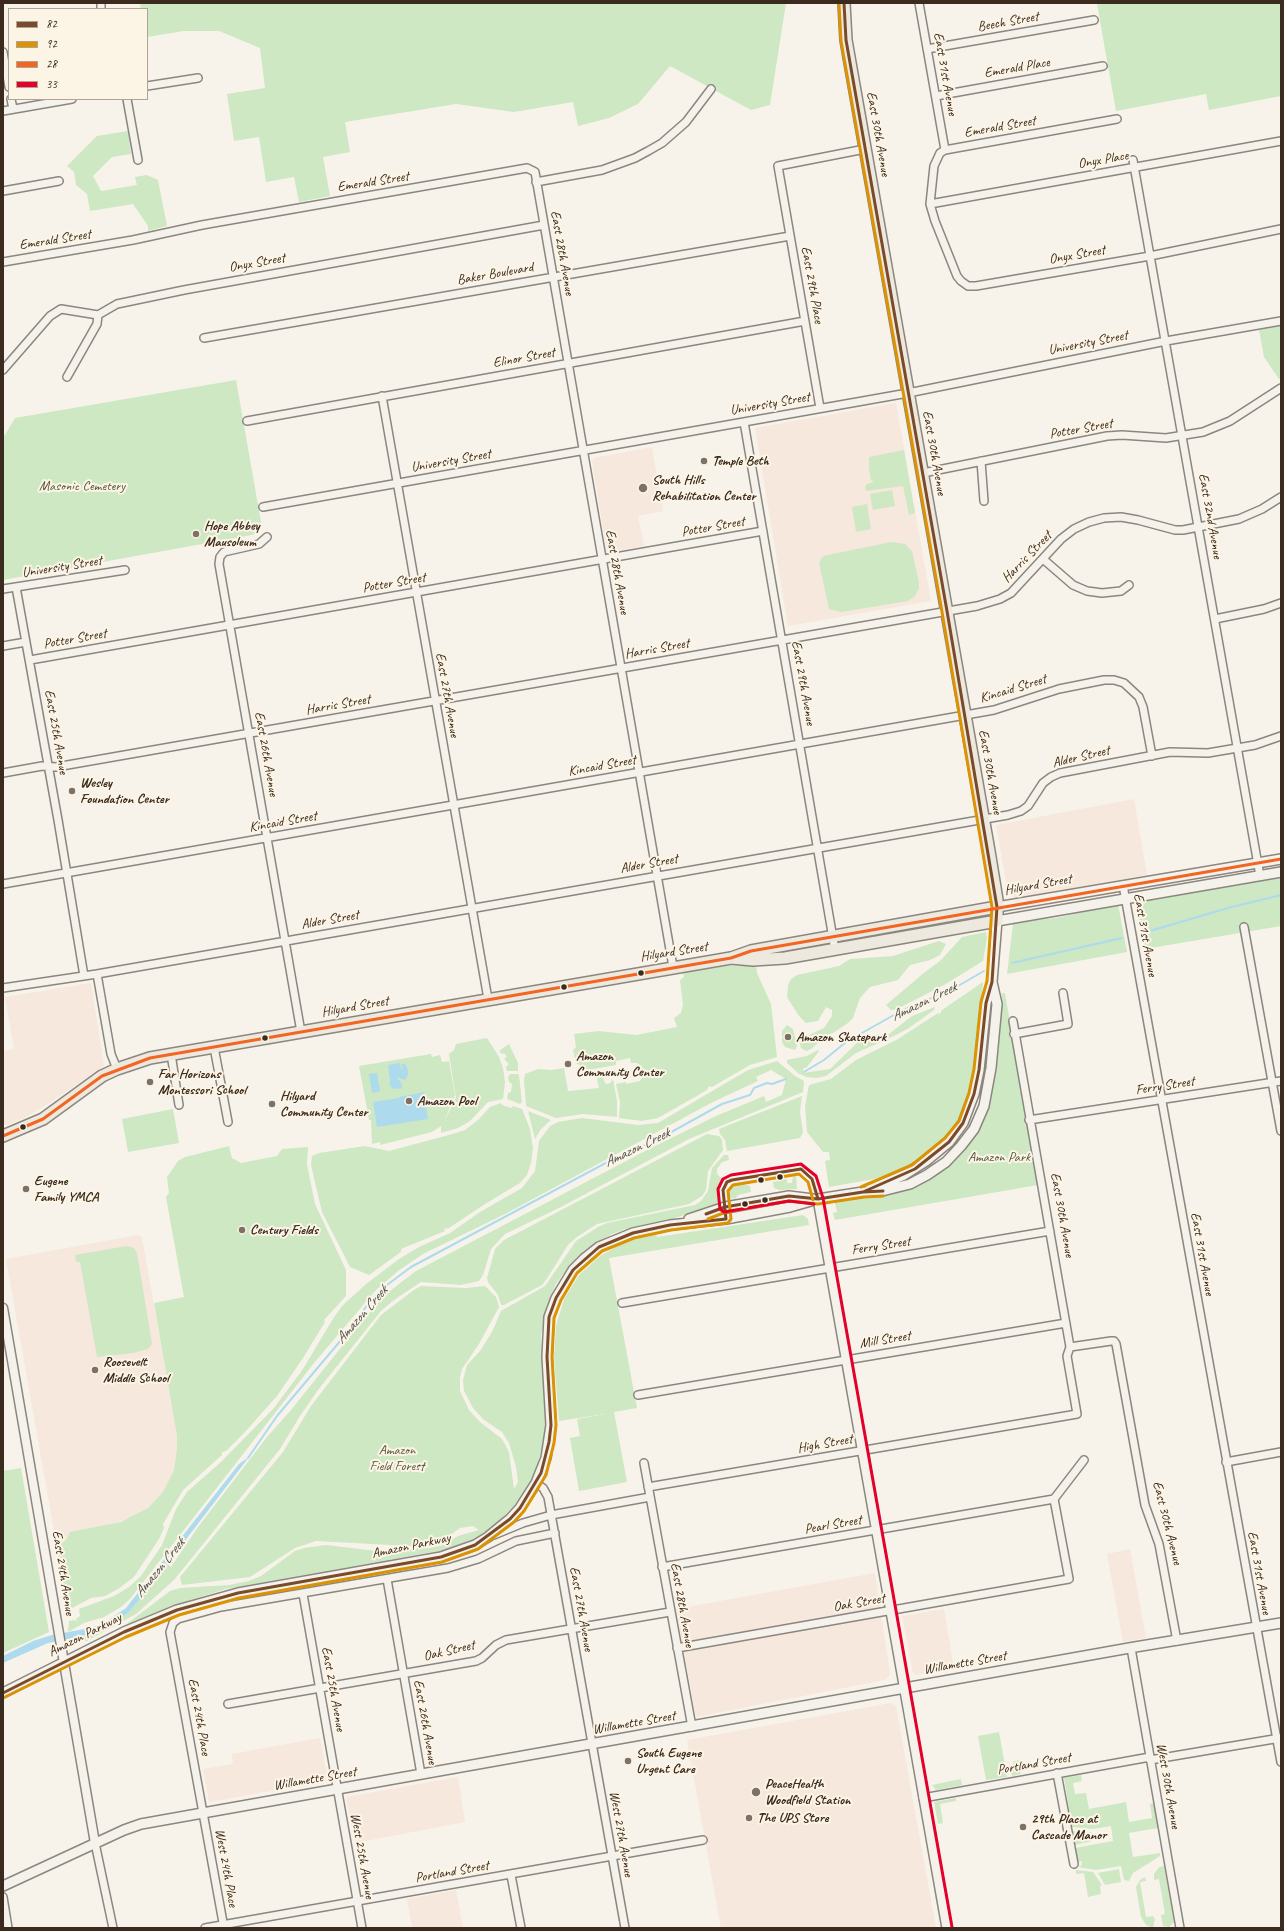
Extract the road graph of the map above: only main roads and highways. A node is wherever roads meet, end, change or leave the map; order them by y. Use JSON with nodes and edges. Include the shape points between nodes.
{"nodes":[{"id":1,"x":844,"y":3,"type":"edge"},
{"id":2,"x":1281,"y":859,"type":"edge"},
{"id":3,"x":1281,"y":872,"type":"edge"},
{"id":4,"x":997,"y":907,"type":"junction"},
{"id":5,"x":997,"y":921,"type":"junction"},
{"id":6,"x":731,"y":958,"type":"junction"},
{"id":7,"x":3,"y":1136,"type":"edge"},
{"id":8,"x":818,"y":1199,"type":"junction"},
{"id":9,"x":1281,"y":1623,"type":"edge"},
{"id":10,"x":904,"y":1688,"type":"junction"},
{"id":11,"x":3,"y":1693,"type":"edge"},
{"id":12,"x":3,"y":1886,"type":"edge"},
{"id":13,"x":947,"y":1928,"type":"edge"}],
"edges":[{"from":1,"to":4,"type":"main road","name":"East 30th Avenue","via":[[846,40]]},
{"from":2,"to":4,"type":"main road","name":"Hilyard Street"},
{"from":3,"to":5,"type":"main road","name":"Hilyard Street"},
{"from":4,"to":5,"type":"main road","name":"Amazon Parkway"},
{"from":4,"to":6,"type":"main road","name":"Hilyard Street","via":[[751,951]]},
{"from":5,"to":6,"type":"main road","name":"Hilyard Street","via":[[774,959]]},
{"from":5,"to":8,"type":"main road","name":"Amazon Parkway","via":[[992,982],[986,1003],[974,1094],[963,1123],[949,1142],[915,1169],[863,1192]]},
{"from":6,"to":7,"type":"main road","name":"Hilyard Street","via":[[150,1058],[117,1069],[83,1089],[43,1119]]},
{"from":8,"to":10,"type":"main road"},
{"from":8,"to":11,"type":"main road","name":"Amazon Parkway","via":[[726,1219],[670,1225],[633,1233],[600,1247],[573,1270],[556,1298],[549,1317],[547,1357],[551,1406],[550,1442],[546,1458],[536,1483],[520,1508],[510,1519],[475,1545],[441,1557],[208,1600],[151,1620]]},
{"from":9,"to":10,"type":"main road","name":"Willamette Street"},
{"from":10,"to":12,"type":"main road","name":"Willamette Street","via":[[138,1825]]},
{"from":10,"to":13,"type":"main road"}]}
